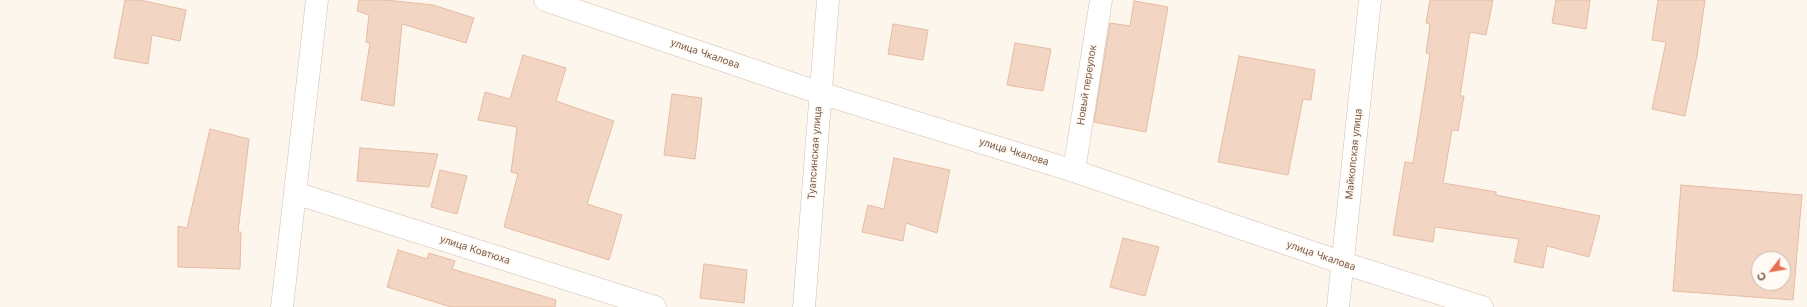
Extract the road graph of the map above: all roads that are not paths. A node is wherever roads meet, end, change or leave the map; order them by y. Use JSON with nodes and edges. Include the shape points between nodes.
{"nodes":[{"id":1,"x":317,"y":0,"type":"edge"},
{"id":2,"x":545,"y":0,"type":"edge"},
{"id":3,"x":828,"y":0,"type":"edge"},
{"id":4,"x":1101,"y":0,"type":"edge"},
{"id":5,"x":1370,"y":0,"type":"edge"},
{"id":6,"x":820,"y":93,"type":"junction"},
{"id":7,"x":1074,"y":171,"type":"junction"},
{"id":8,"x":295,"y":193,"type":"junction"},
{"id":9,"x":1343,"y":264,"type":"junction"},
{"id":10,"x":282,"y":307,"type":"edge"},
{"id":11,"x":655,"y":307,"type":"edge"},
{"id":12,"x":804,"y":307,"type":"edge"},
{"id":13,"x":1338,"y":307,"type":"edge"},
{"id":14,"x":1482,"y":307,"type":"edge"}],
"edges":[{"from":1,"to":8,"type":"street"},
{"from":2,"to":6,"type":"street","name":"улица Чкалова"},
{"from":3,"to":6,"type":"street","name":"Туапсинская улица"},
{"from":4,"to":7,"type":"street","name":"Новый переулок"},
{"from":5,"to":9,"type":"street","name":"Майкопская улица"},
{"from":6,"to":7,"type":"street","name":"улица Чкалова"},
{"from":6,"to":12,"type":"street","name":"Туапсинская улица"},
{"from":7,"to":9,"type":"street","name":"улица Чкалова"},
{"from":8,"to":10,"type":"street"},
{"from":8,"to":11,"type":"street","name":"улица Ковтюха"},
{"from":9,"to":13,"type":"street","name":"Майкопская улица"},
{"from":9,"to":14,"type":"street","name":"улица Чкалова"}]}
